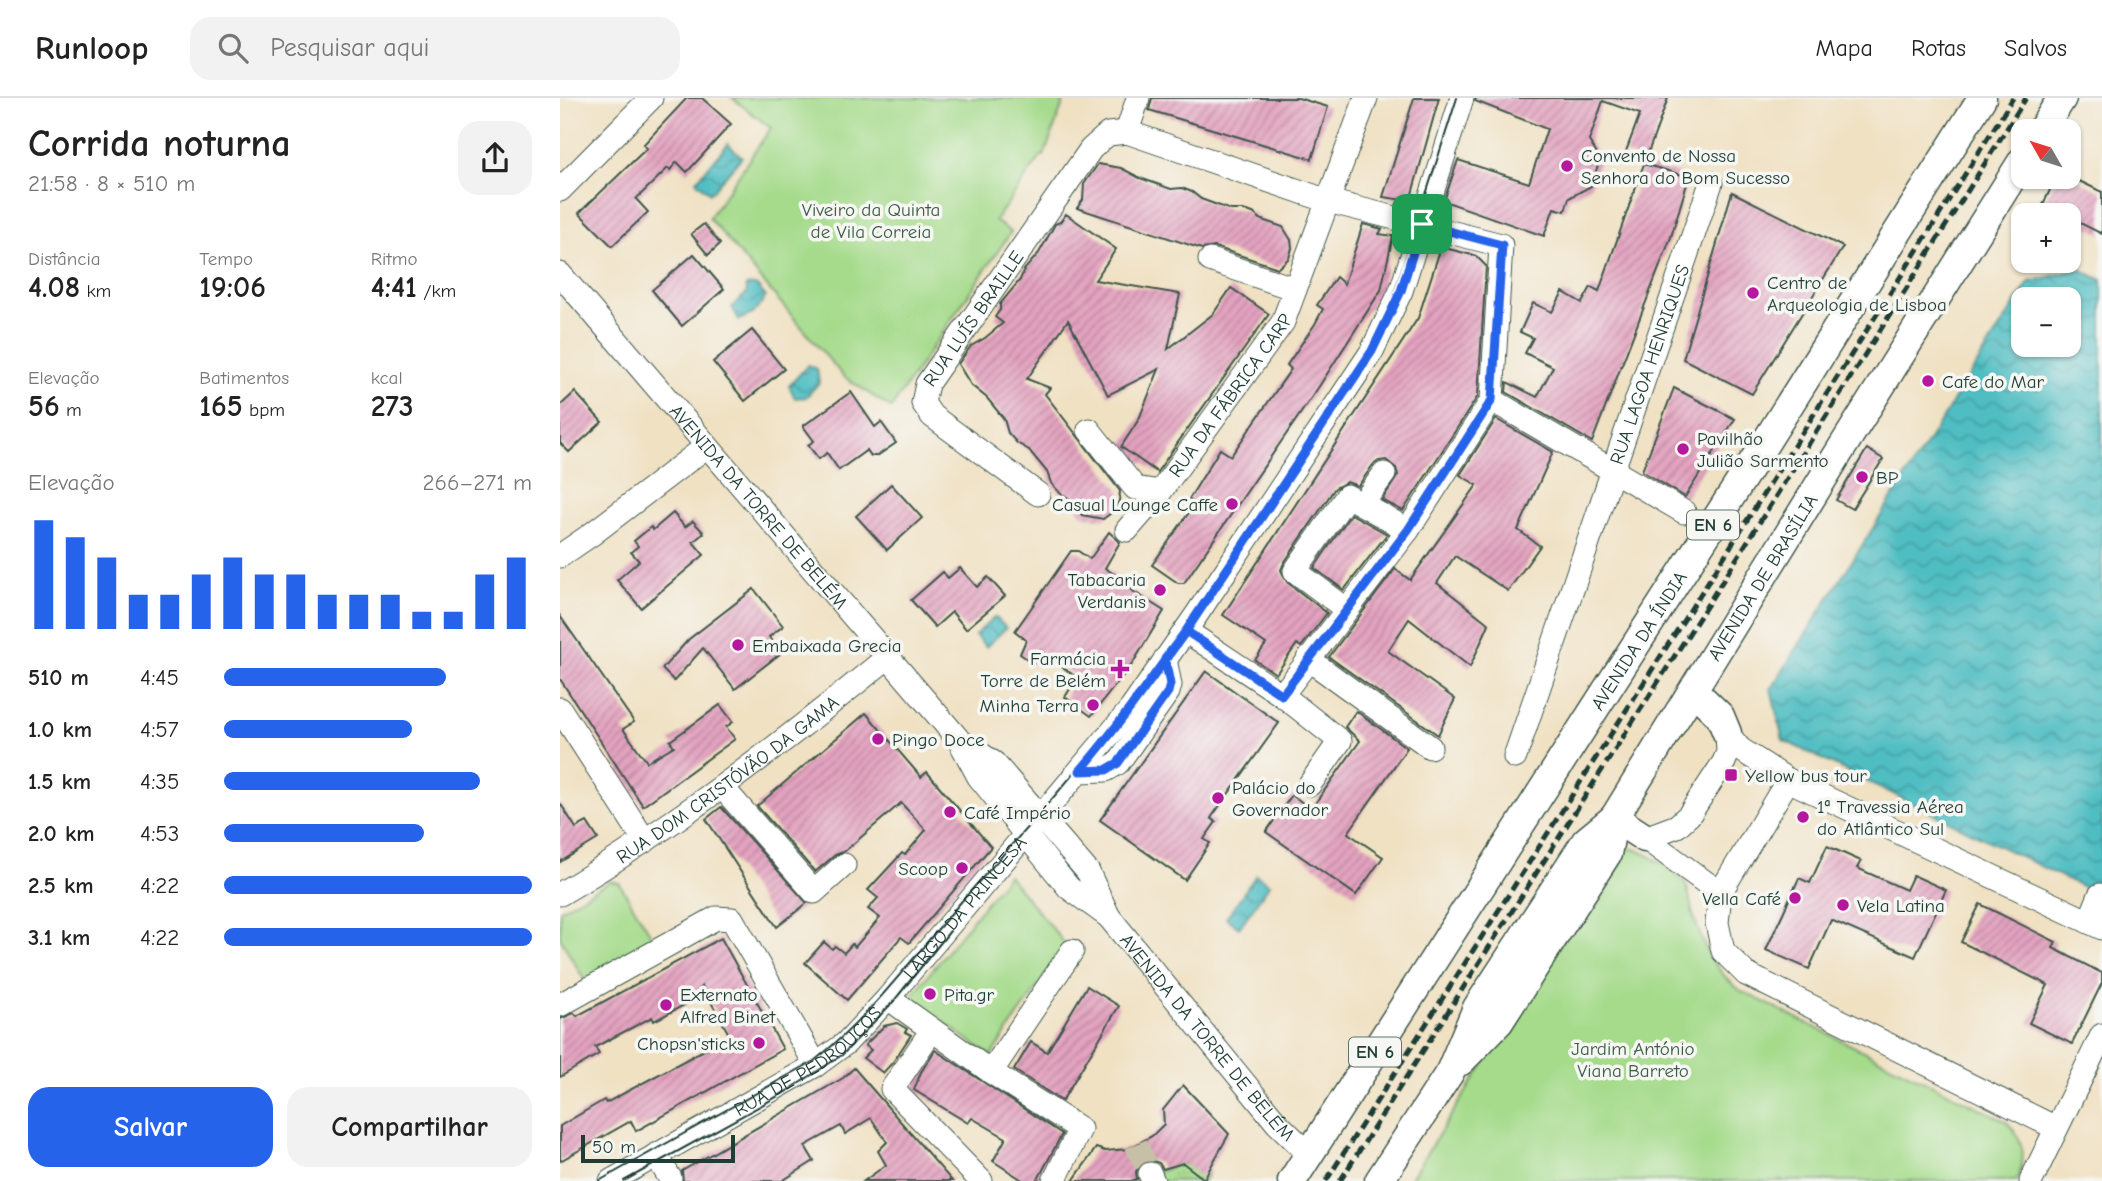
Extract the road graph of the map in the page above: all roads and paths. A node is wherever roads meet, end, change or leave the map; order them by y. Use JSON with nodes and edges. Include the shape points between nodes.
{"nodes":[{"id":1,"x":651,"y":98,"type":"edge"},
{"id":2,"x":1138,"y":98,"type":"edge"},
{"id":3,"x":1366,"y":98,"type":"edge"},
{"id":4,"x":1462,"y":98,"type":"edge"},
{"id":5,"x":1982,"y":98,"type":"edge"},
{"id":6,"x":2062,"y":98,"type":"edge"},
{"id":7,"x":2049,"y":119,"type":"edge"},
{"id":8,"x":1126,"y":132,"type":"junction"},
{"id":9,"x":2011,"y":179,"type":"edge"},
{"id":10,"x":1711,"y":183,"type":"dead end"},
{"id":11,"x":560,"y":190,"type":"edge"},
{"id":12,"x":1328,"y":201,"type":"junction"},
{"id":13,"x":1422,"y":224,"type":"junction"},
{"id":14,"x":1210,"y":260,"type":"dead end"},
{"id":15,"x":560,"y":274,"type":"edge"},
{"id":16,"x":1295,"y":289,"type":"junction"},
{"id":17,"x":1492,"y":400,"type":"junction"},
{"id":18,"x":1089,"y":430,"type":"dead end"},
{"id":19,"x":707,"y":446,"type":"junction"},
{"id":20,"x":1613,"y":470,"type":"junction"},
{"id":21,"x":1384,"y":474,"type":"dead end"},
{"id":22,"x":1160,"y":492,"type":"junction"},
{"id":23,"x":1038,"y":494,"type":"dead end"},
{"id":24,"x":1362,"y":504,"type":"junction"},
{"id":25,"x":1684,"y":512,"type":"dead end"},
{"id":26,"x":1128,"y":530,"type":"dead end"},
{"id":27,"x":1408,"y":530,"type":"junction"},
{"id":28,"x":560,"y":555,"type":"edge"},
{"id":29,"x":1346,"y":609,"type":"junction"},
{"id":30,"x":1186,"y":631,"type":"junction"},
{"id":31,"x":888,"y":657,"type":"junction"},
{"id":32,"x":1308,"y":659,"type":"junction"},
{"id":33,"x":1694,"y":691,"type":"junction"},
{"id":34,"x":1282,"y":695,"type":"junction"},
{"id":35,"x":560,"y":709,"type":"edge"},
{"id":36,"x":1727,"y":733,"type":"junction"},
{"id":37,"x":1430,"y":747,"type":"dead end"},
{"id":38,"x":1515,"y":757,"type":"dead end"},
{"id":39,"x":1788,"y":780,"type":"junction"},
{"id":40,"x":1310,"y":784,"type":"dead end"},
{"id":41,"x":723,"y":788,"type":"junction"},
{"id":42,"x":1614,"y":818,"type":"junction"},
{"id":43,"x":1034,"y":826,"type":"junction"},
{"id":44,"x":1645,"y":838,"type":"junction"},
{"id":45,"x":645,"y":841,"type":"junction"},
{"id":46,"x":844,"y":864,"type":"dead end"},
{"id":47,"x":1720,"y":893,"type":"junction"},
{"id":48,"x":560,"y":894,"type":"edge"},
{"id":49,"x":2100,"y":895,"type":"edge"},
{"id":50,"x":2095,"y":925,"type":"edge"},
{"id":51,"x":1072,"y":951,"type":"dead end"},
{"id":52,"x":888,"y":998,"type":"junction"},
{"id":53,"x":560,"y":1005,"type":"edge"},
{"id":54,"x":932,"y":1030,"type":"junction"},
{"id":55,"x":2102,"y":1035,"type":"edge"},
{"id":56,"x":816,"y":1065,"type":"junction"},
{"id":57,"x":991,"y":1072,"type":"junction"},
{"id":58,"x":2056,"y":1128,"type":"junction"},
{"id":59,"x":1309,"y":1154,"type":"junction"},
{"id":60,"x":656,"y":1155,"type":"junction"},
{"id":61,"x":670,"y":1178,"type":"dead end"},
{"id":62,"x":611,"y":1181,"type":"edge"},
{"id":63,"x":982,"y":1181,"type":"edge"},
{"id":64,"x":1054,"y":1181,"type":"edge"},
{"id":65,"x":1292,"y":1181,"type":"edge"},
{"id":66,"x":1378,"y":1181,"type":"edge"},
{"id":67,"x":2031,"y":1181,"type":"edge"}],
"edges":[{"from":1,"to":11,"type":"street"},
{"from":2,"to":8,"type":"street"},
{"from":3,"to":12,"type":"street","name":"RUA DA FÁBRICA CARP"},
{"from":4,"to":13,"type":"street","name":"LARGO DA PRINCESA"},
{"from":5,"to":59,"type":"main road","name":"AVENIDA DA ÍNDIA","number":"EN 6"},
{"from":6,"to":7,"type":"main road"},
{"from":8,"to":12,"type":"street"},
{"from":8,"to":23,"type":"street","name":"RUA LUÍS BRAILLE","via":[[1108,134],[1091,149],[927,384],[923,404],[932,416]]},
{"from":9,"to":33,"type":"main road","name":"AVENIDA DE BRASÍLIA"},
{"from":10,"to":20,"type":"street","name":"RUA LAGOA HENRIQUES"},
{"from":12,"to":13,"type":"street"},
{"from":12,"to":16,"type":"street","name":"RUA DA FÁBRICA CARP"},
{"from":13,"to":17,"type":"street","via":[[1502,245]]},
{"from":13,"to":30,"type":"street","name":"LARGO DA PRINCESA","via":[[1397,302],[1372,351]]},
{"from":14,"to":16,"type":"street"},
{"from":15,"to":19,"type":"street","name":"AVENIDA DA TORRE DE BELÉM"},
{"from":16,"to":22,"type":"street","name":"RUA DA FÁBRICA CARP","via":[[1283,322]]},
{"from":17,"to":20,"type":"street"},
{"from":17,"to":27,"type":"street"},
{"from":18,"to":22,"type":"street","name":"RUA DA FÁBRICA CARP","via":[[1135,488]]},
{"from":19,"to":28,"type":"street"},
{"from":19,"to":31,"type":"street","name":"AVENIDA DA TORRE DE BELÉM"},
{"from":20,"to":25,"type":"street","name":"RUA LAGOA HENRIQUES"},
{"from":20,"to":38,"type":"street"},
{"from":21,"to":24,"type":"street"},
{"from":22,"to":26,"type":"street"},
{"from":24,"to":27,"type":"street"},
{"from":24,"to":29,"type":"street","via":[[1347,496],[1295,571]]},
{"from":27,"to":29,"type":"street"},
{"from":29,"to":32,"type":"street"},
{"from":30,"to":34,"type":"street"},
{"from":30,"to":43,"type":"street","name":"LARGO DA PRINCESA","via":[[1130,709]]},
{"from":31,"to":41,"type":"street","name":"RUA DOM CRISTÓVÃO DA GAMA"},
{"from":31,"to":43,"type":"street","name":"AVENIDA DA TORRE DE BELÉM","via":[[959,740],[994,763]]},
{"from":32,"to":34,"type":"street"},
{"from":32,"to":37,"type":"street"},
{"from":33,"to":36,"type":"main road","via":[[1720,716]]},
{"from":33,"to":42,"type":"main road","name":"AVENIDA DE BRASÍLIA"},
{"from":34,"to":40,"type":"street","via":[[1340,741]]},
{"from":35,"to":45,"type":"street"},
{"from":36,"to":39,"type":"street","via":[[1740,749]]},
{"from":36,"to":44,"type":"street","via":[[1724,762],[1689,816],[1677,826]]},
{"from":39,"to":47,"type":"street"},
{"from":39,"to":50,"type":"street"},
{"from":41,"to":45,"type":"street","name":"RUA DOM CRISTÓVÃO DA GAMA"},
{"from":41,"to":46,"type":"street","via":[[814,892]]},
{"from":42,"to":44,"type":"main road"},
{"from":42,"to":66,"type":"main road","name":"AVENIDA DE BRASÍLIA","via":[[1586,841],[1484,997],[1450,1072]]},
{"from":43,"to":52,"type":"street","name":"LARGO DA PRINCESA"},
{"from":43,"to":59,"type":"street","name":"AVENIDA DA TORRE DE BELÉM","via":[[1087,872],[1109,917],[1277,1123]]},
{"from":44,"to":47,"type":"street"},
{"from":45,"to":48,"type":"street","name":"RUA DOM CRISTÓVÃO DA GAMA"},
{"from":47,"to":58,"type":"street","via":[[1717,923],[1723,951],[1746,974]]},
{"from":49,"to":50,"type":"street"},
{"from":51,"to":57,"type":"street"},
{"from":52,"to":54,"type":"street"},
{"from":52,"to":56,"type":"street","name":"RUA DE PEDROUÇOS","via":[[846,1043]]},
{"from":53,"to":56,"type":"street","via":[[716,918],[732,919]]},
{"from":54,"to":57,"type":"street"},
{"from":54,"to":63,"type":"street","via":[[892,1089]]},
{"from":55,"to":58,"type":"street"},
{"from":56,"to":60,"type":"street","name":"RUA DE PEDROUÇOS"},
{"from":57,"to":64,"type":"street","via":[[1080,1129]]},
{"from":58,"to":67,"type":"street"},
{"from":59,"to":65,"type":"main road","name":"AVENIDA DA ÍNDIA","number":"EN 6"},
{"from":60,"to":61,"type":"street"},
{"from":60,"to":62,"type":"street","name":"RUA DE PEDROUÇOS"}]}
